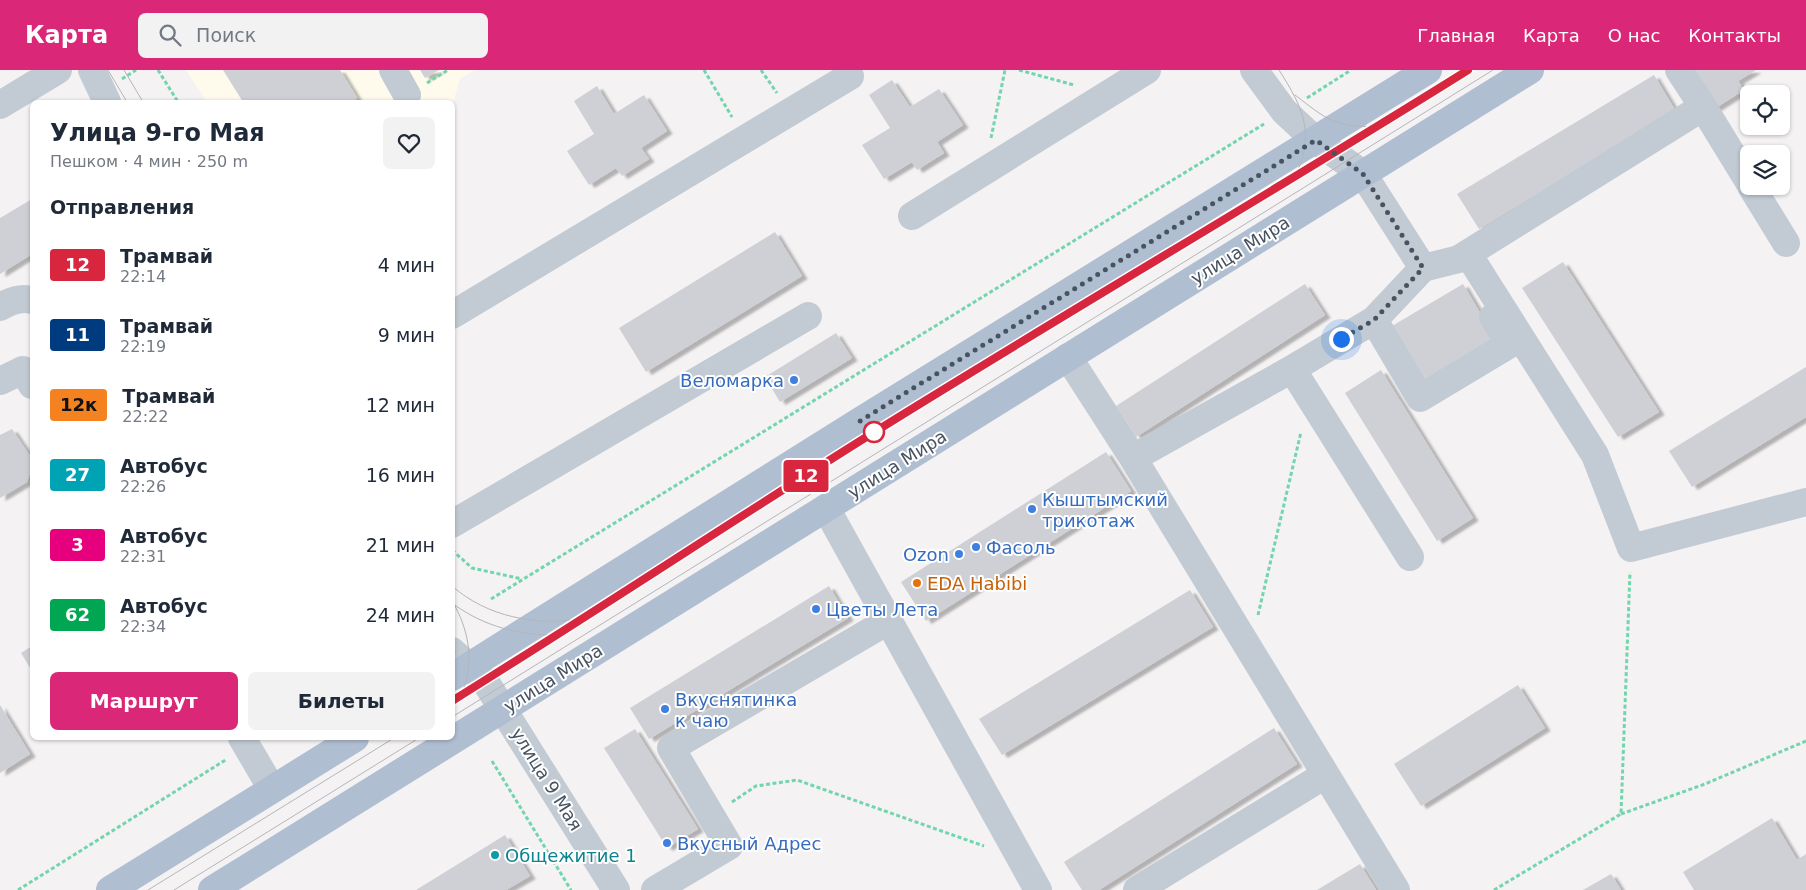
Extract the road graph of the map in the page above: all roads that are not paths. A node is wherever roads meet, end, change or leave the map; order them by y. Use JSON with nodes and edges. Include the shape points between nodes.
{"nodes":[{"id":1,"x":58,"y":70,"type":"edge"},
{"id":2,"x":92,"y":70,"type":"edge"},
{"id":3,"x":393,"y":70,"type":"edge"},
{"id":4,"x":1147,"y":70,"type":"edge"},
{"id":5,"x":1254,"y":70,"type":"edge"},
{"id":6,"x":1428,"y":70,"type":"edge"},
{"id":7,"x":1530,"y":70,"type":"edge"},
{"id":8,"x":1679,"y":70,"type":"edge"},
{"id":9,"x":850,"y":76,"type":"dead end"},
{"id":10,"x":407,"y":96,"type":"dead end"},
{"id":11,"x":107,"y":100,"type":"edge"},
{"id":12,"x":0,"y":105,"type":"edge"},
{"id":13,"x":1703,"y":107,"type":"junction"},
{"id":14,"x":1316,"y":140,"type":"junction"},
{"id":15,"x":1740,"y":167,"type":"edge"},
{"id":16,"x":1363,"y":174,"type":"junction"},
{"id":17,"x":1757,"y":195,"type":"edge"},
{"id":18,"x":912,"y":216,"type":"dead end"},
{"id":19,"x":1786,"y":242,"type":"dead end"},
{"id":20,"x":1463,"y":256,"type":"junction"},
{"id":21,"x":1423,"y":268,"type":"junction"},
{"id":22,"x":30,"y":300,"type":"edge"},
{"id":23,"x":0,"y":307,"type":"edge"},
{"id":24,"x":455,"y":313,"type":"edge"},
{"id":25,"x":808,"y":316,"type":"dead end"},
{"id":26,"x":1374,"y":320,"type":"junction"},
{"id":27,"x":1068,"y":357,"type":"junction"},
{"id":28,"x":1292,"y":369,"type":"junction"},
{"id":29,"x":0,"y":382,"type":"edge"},
{"id":30,"x":30,"y":382,"type":"edge"},
{"id":31,"x":1133,"y":458,"type":"junction"},
{"id":32,"x":1806,"y":502,"type":"edge"},
{"id":33,"x":826,"y":508,"type":"junction"},
{"id":34,"x":455,"y":522,"type":"edge"},
{"id":35,"x":1410,"y":557,"type":"dead end"},
{"id":36,"x":888,"y":621,"type":"junction"},
{"id":37,"x":458,"y":665,"type":"edge"},
{"id":38,"x":503,"y":709,"type":"junction"},
{"id":39,"x":455,"y":739,"type":"edge"},
{"id":40,"x":352,"y":740,"type":"edge"},
{"id":41,"x":453,"y":740,"type":"edge"},
{"id":42,"x":245,"y":742,"type":"edge"},
{"id":43,"x":1326,"y":774,"type":"junction"},
{"id":44,"x":272,"y":790,"type":"junction"},
{"id":45,"x":110,"y":890,"type":"edge"},
{"id":46,"x":212,"y":890,"type":"edge"},
{"id":47,"x":616,"y":890,"type":"edge"},
{"id":48,"x":655,"y":890,"type":"edge"},
{"id":49,"x":1038,"y":890,"type":"edge"},
{"id":50,"x":1137,"y":890,"type":"edge"},
{"id":51,"x":1396,"y":890,"type":"edge"}],
"edges":[{"from":1,"to":12,"type":"street"},
{"from":2,"to":11,"type":"street"},
{"from":3,"to":10,"type":"street"},
{"from":4,"to":18,"type":"street"},
{"from":5,"to":14,"type":"street","via":[[1284,111]]},
{"from":6,"to":14,"type":"main road"},
{"from":7,"to":16,"type":"main road","name":"улица Мира"},
{"from":8,"to":13,"type":"street"},
{"from":9,"to":24,"type":"street"},
{"from":13,"to":15,"type":"street"},
{"from":13,"to":20,"type":"street"},
{"from":14,"to":16,"type":"street"},
{"from":14,"to":37,"type":"main road"},
{"from":16,"to":21,"type":"street"},
{"from":16,"to":27,"type":"main road","name":"улица Мира"},
{"from":17,"to":19,"type":"street"},
{"from":20,"to":21,"type":"street"},
{"from":20,"to":26,"type":"street","via":[[1510,344],[1420,398]]},
{"from":20,"to":32,"type":"street","via":[[1595,455],[1630,548]]},
{"from":21,"to":26,"type":"street"},
{"from":22,"to":23,"type":"street","via":[[24,298]]},
{"from":25,"to":34,"type":"street"},
{"from":26,"to":28,"type":"street"},
{"from":27,"to":31,"type":"street"},
{"from":27,"to":33,"type":"main road","name":"улица Мира"},
{"from":28,"to":31,"type":"street"},
{"from":28,"to":35,"type":"street"},
{"from":29,"to":30,"type":"street","via":[[23,370]]},
{"from":31,"to":43,"type":"street"},
{"from":33,"to":36,"type":"street"},
{"from":33,"to":38,"type":"main road","name":"улица Мира"},
{"from":36,"to":48,"type":"street","via":[[671,748],[729,846]]},
{"from":36,"to":49,"type":"street"},
{"from":37,"to":38,"type":"street","name":"улица 9 Мая","via":[[485,680]]},
{"from":38,"to":39,"type":"main road","name":"улица Мира"},
{"from":38,"to":47,"type":"street","name":"улица 9 Мая"},
{"from":40,"to":44,"type":"main road"},
{"from":41,"to":46,"type":"main road","name":"улица Мира"},
{"from":42,"to":44,"type":"street"},
{"from":43,"to":50,"type":"street"},
{"from":43,"to":51,"type":"street"},
{"from":44,"to":45,"type":"main road"}]}
